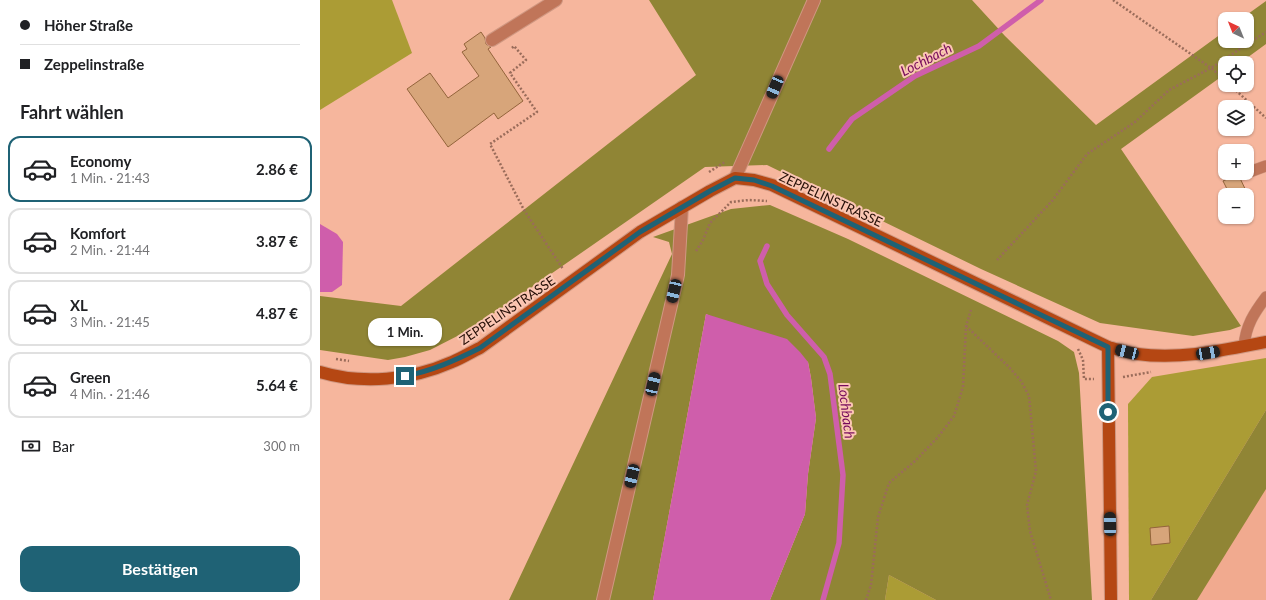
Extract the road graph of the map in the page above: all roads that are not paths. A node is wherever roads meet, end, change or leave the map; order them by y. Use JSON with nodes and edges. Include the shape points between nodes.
{"nodes":[{"id":1,"x":556,"y":0,"type":"edge"},
{"id":2,"x":814,"y":0,"type":"edge"},
{"id":3,"x":492,"y":40,"type":"road end"},
{"id":4,"x":1266,"y":166,"type":"edge"},
{"id":5,"x":1254,"y":170,"type":"edge"},
{"id":6,"x":735,"y":178,"type":"junction"},
{"id":7,"x":682,"y":207,"type":"junction"},
{"id":8,"x":1266,"y":297,"type":"edge"},
{"id":9,"x":1266,"y":342,"type":"edge"},
{"id":10,"x":1244,"y":346,"type":"junction"},
{"id":11,"x":1108,"y":347,"type":"junction"},
{"id":12,"x":320,"y":372,"type":"edge"},
{"id":13,"x":603,"y":600,"type":"edge"},
{"id":14,"x":1111,"y":600,"type":"edge"}],
"edges":[{"from":1,"to":3,"type":"street"},
{"from":2,"to":6,"type":"street"},
{"from":4,"to":5,"type":"lane"},
{"from":6,"to":7,"type":"street","name":"ZEPPELINSTRASSE"},
{"from":6,"to":11,"type":"street","name":"ZEPPELINSTRASSE","via":[[754,180],[772,186]]},
{"from":7,"to":12,"type":"street","name":"ZEPPELINSTRASSE","via":[[640,232],[480,348],[452,362],[421,373],[390,379],[354,379]]},
{"from":7,"to":13,"type":"street","via":[[678,275]]},
{"from":8,"to":10,"type":"lane","via":[[1253,314],[1245,334]]},
{"from":9,"to":10,"type":"street","name":"ZEPPELINSTRASSE"},
{"from":10,"to":11,"type":"street","name":"ZEPPELINSTRASSE","via":[[1208,353],[1166,356],[1137,354]]},
{"from":11,"to":14,"type":"street"}]}
